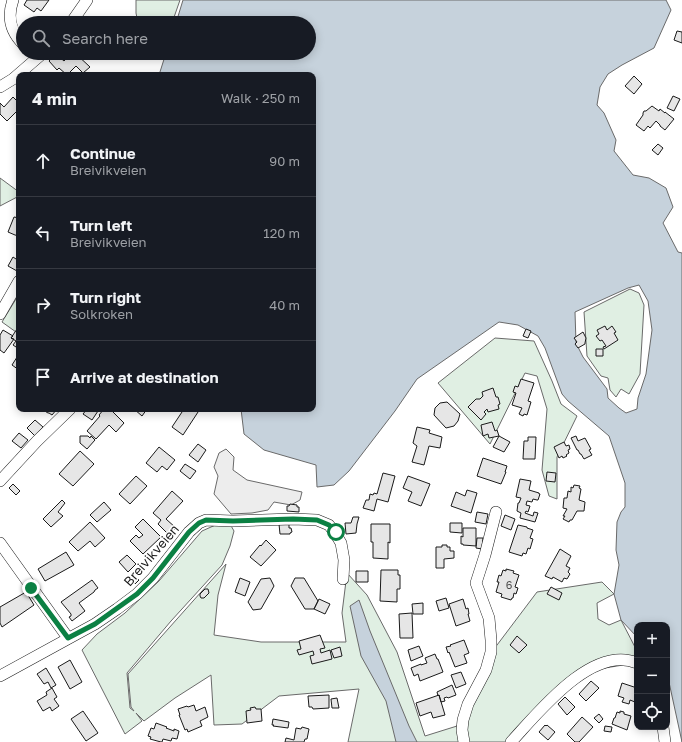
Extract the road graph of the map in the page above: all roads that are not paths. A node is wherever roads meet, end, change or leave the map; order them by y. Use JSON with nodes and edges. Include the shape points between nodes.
{"nodes":[{"id":1,"x":13,"y":0,"type":"edge"},
{"id":2,"x":87,"y":0,"type":"edge"},
{"id":3,"x":76,"y":16,"type":"edge"},
{"id":4,"x":16,"y":35,"type":"edge"},
{"id":5,"x":33,"y":60,"type":"edge"},
{"id":6,"x":20,"y":72,"type":"edge"},
{"id":7,"x":16,"y":76,"type":"edge"},
{"id":8,"x":0,"y":87,"type":"edge"},
{"id":9,"x":16,"y":286,"type":"edge"},
{"id":10,"x":0,"y":314,"type":"edge"},
{"id":11,"x":67,"y":412,"type":"edge"},
{"id":12,"x":0,"y":481,"type":"edge"},
{"id":13,"x":496,"y":512,"type":"dead end"},
{"id":14,"x":0,"y":543,"type":"edge"},
{"id":15,"x":343,"y":580,"type":"dead end"},
{"id":16,"x":68,"y":638,"type":"junction"},
{"id":17,"x":634,"y":662,"type":"edge"},
{"id":18,"x":0,"y":676,"type":"edge"},
{"id":19,"x":663,"y":730,"type":"edge"},
{"id":20,"x":464,"y":742,"type":"edge"},
{"id":21,"x":511,"y":742,"type":"edge"},
{"id":22,"x":665,"y":742,"type":"edge"}],
"edges":[{"from":1,"to":4,"type":"street","via":[[10,17]]},
{"from":2,"to":3,"type":"street"},
{"from":5,"to":6,"type":"street"},
{"from":7,"to":8,"type":"street"},
{"from":9,"to":10,"type":"street"},
{"from":11,"to":12,"type":"street"},
{"from":13,"to":20,"type":"street","via":[[476,583],[489,618],[491,652],[486,670],[468,704],[463,720]]},
{"from":14,"to":16,"type":"street"},
{"from":15,"to":16,"type":"street","name":"Breivikveien","via":[[344,560],[341,543],[329,525],[317,520],[293,519],[206,520],[189,532],[137,594],[95,624]]},
{"from":16,"to":18,"type":"street","name":"Breivikveien"},
{"from":17,"to":21,"type":"street","via":[[615,660],[585,672],[549,701]]},
{"from":19,"to":22,"type":"street"}]}
